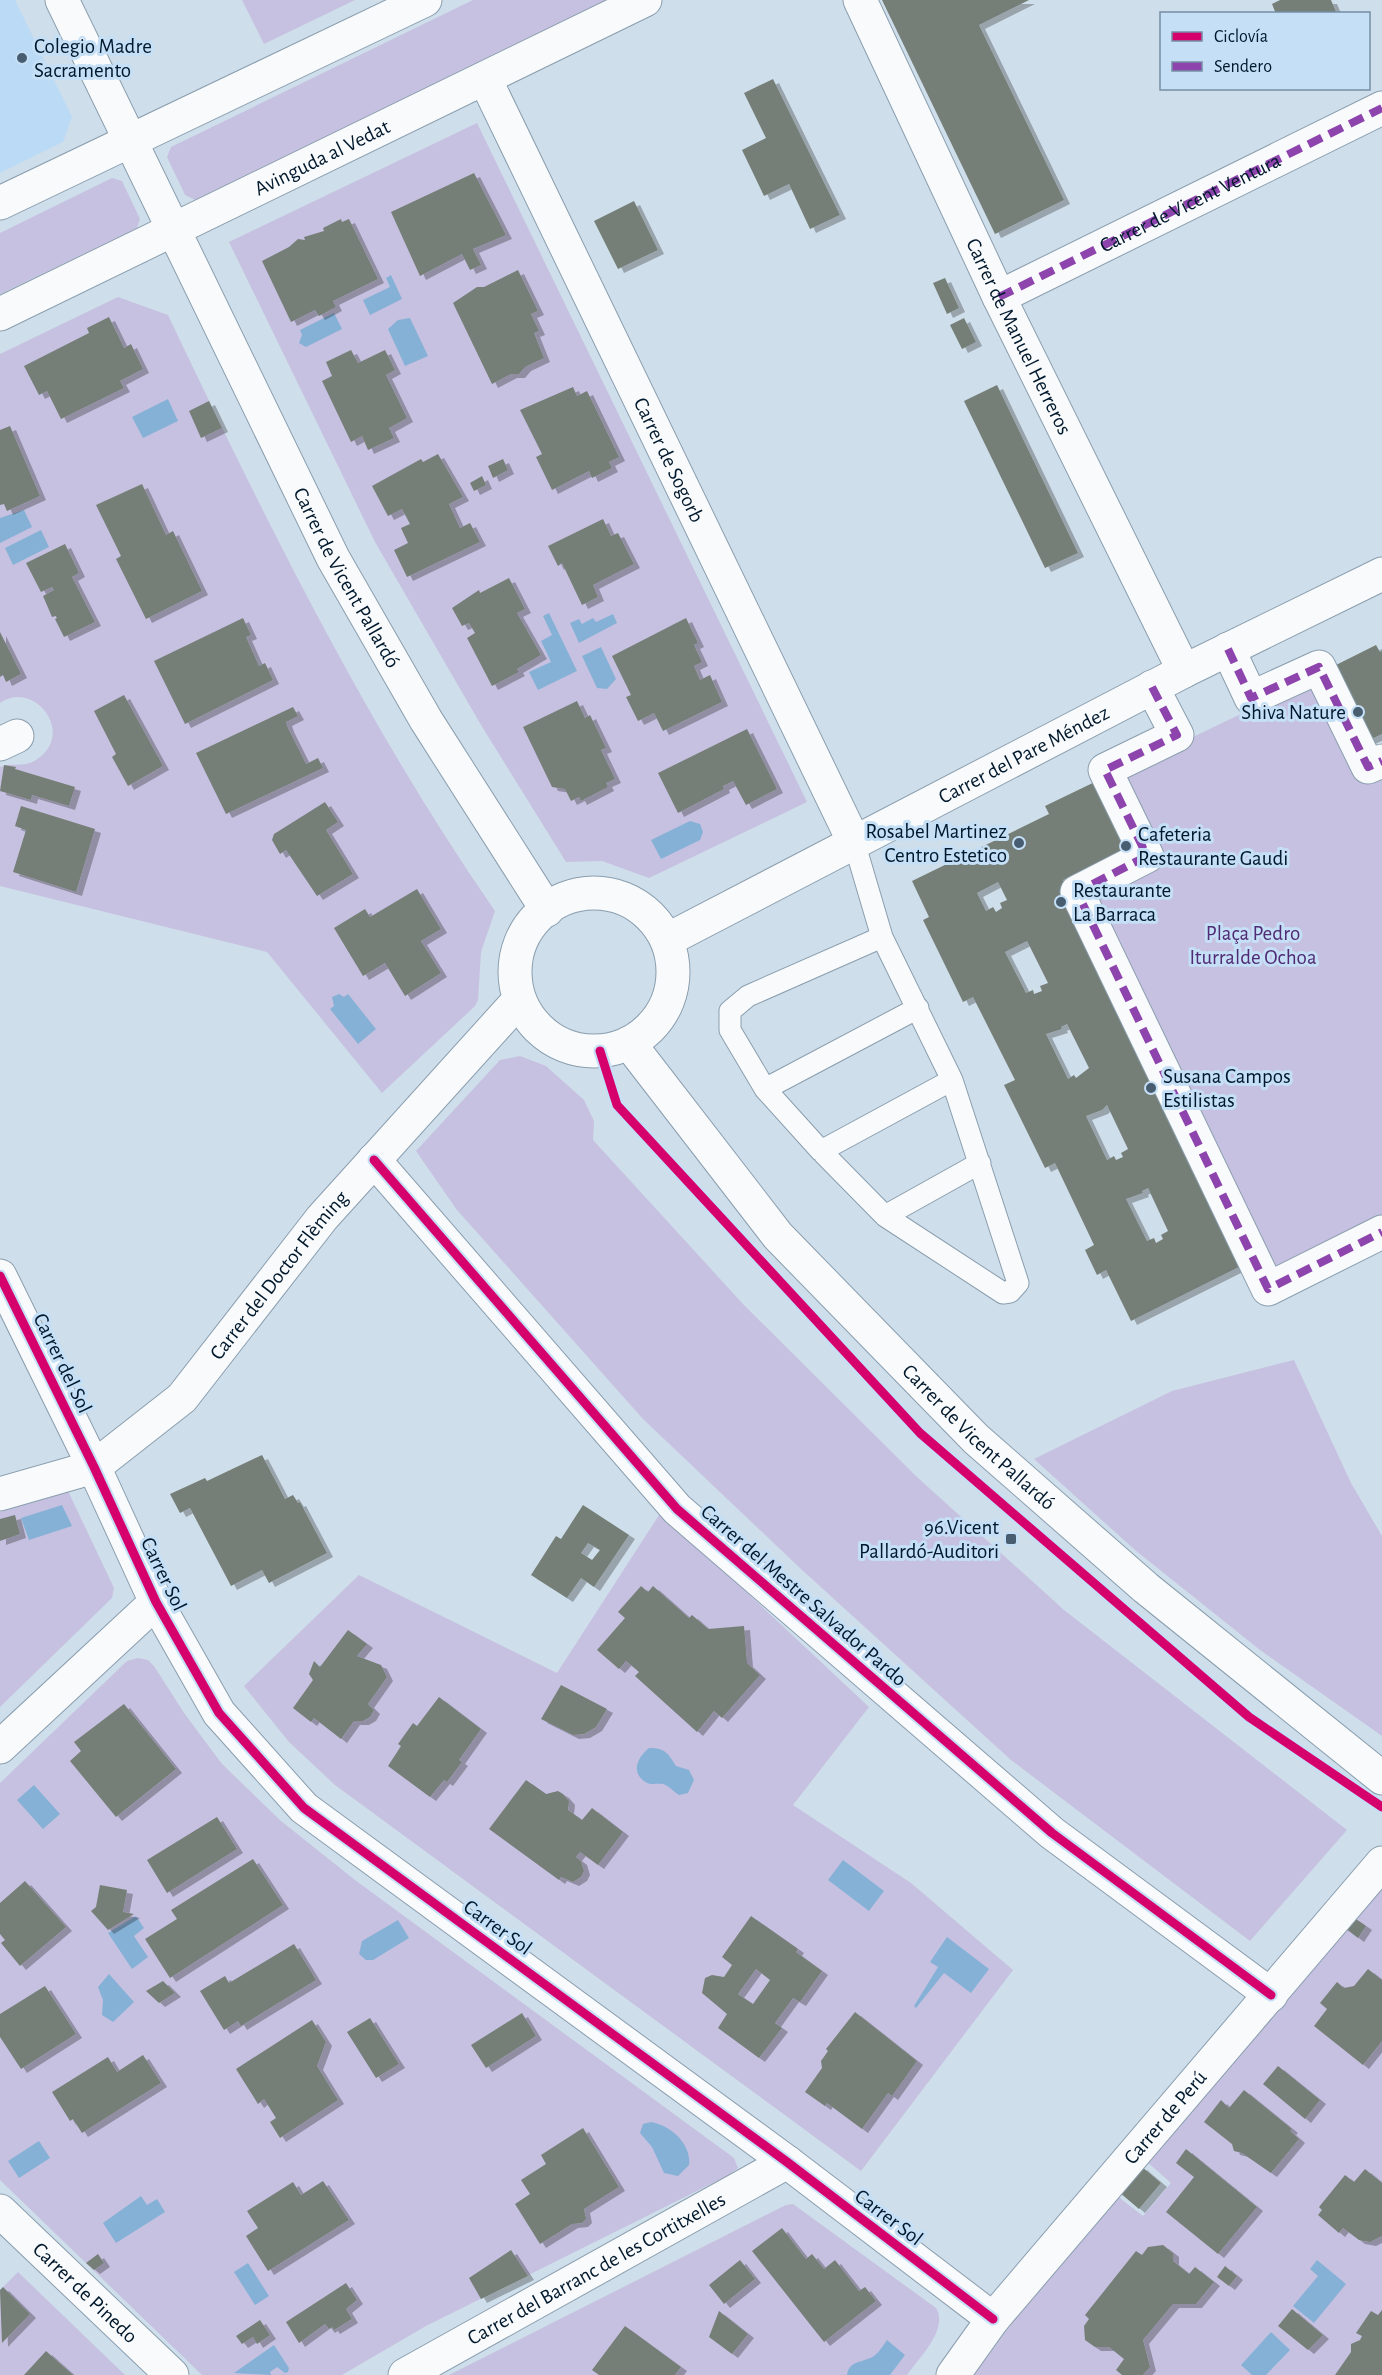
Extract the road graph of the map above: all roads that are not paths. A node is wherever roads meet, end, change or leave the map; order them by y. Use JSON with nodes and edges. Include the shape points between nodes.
{"nodes":[{"id":1,"x":62,"y":0,"type":"edge"},
{"id":2,"x":645,"y":0,"type":"edge"},
{"id":3,"x":860,"y":0,"type":"edge"},
{"id":4,"x":417,"y":2,"type":"edge"},
{"id":5,"x":485,"y":79,"type":"junction"},
{"id":6,"x":1382,"y":108,"type":"edge"},
{"id":7,"x":131,"y":140,"type":"junction"},
{"id":8,"x":0,"y":203,"type":"edge"},
{"id":9,"x":174,"y":230,"type":"junction"},
{"id":10,"x":999,"y":297,"type":"junction"},
{"id":11,"x":0,"y":314,"type":"edge"},
{"id":12,"x":1382,"y":574,"type":"edge"},
{"id":13,"x":1228,"y":649,"type":"junction"},
{"id":14,"x":1184,"y":670,"type":"junction"},
{"id":15,"x":1152,"y":687,"type":"junction"},
{"id":16,"x":1382,"y":761,"type":"edge"},
{"id":17,"x":854,"y":842,"type":"junction"},
{"id":18,"x":547,"y":909,"type":"junction"},
{"id":19,"x":882,"y":937,"type":"junction"},
{"id":20,"x":666,"y":940,"type":"junction"},
{"id":21,"x":519,"y":1000,"type":"junction"},
{"id":22,"x":918,"y":1008,"type":"junction"},
{"id":23,"x":629,"y":1043,"type":"junction"},
{"id":24,"x":952,"y":1080,"type":"junction"},
{"id":25,"x":765,"y":1089,"type":"junction"},
{"id":26,"x":821,"y":1151,"type":"junction"},
{"id":27,"x":374,"y":1160,"type":"junction"},
{"id":28,"x":980,"y":1163,"type":"junction"},
{"id":29,"x":885,"y":1216,"type":"junction"},
{"id":30,"x":1382,"y":1232,"type":"edge"},
{"id":31,"x":0,"y":1276,"type":"edge"},
{"id":32,"x":94,"y":1467,"type":"junction"},
{"id":33,"x":0,"y":1494,"type":"edge"},
{"id":34,"x":156,"y":1602,"type":"junction"},
{"id":35,"x":0,"y":1747,"type":"edge"},
{"id":36,"x":1382,"y":1778,"type":"edge"},
{"id":37,"x":1382,"y":1863,"type":"edge"},
{"id":38,"x":1271,"y":1995,"type":"junction"},
{"id":39,"x":787,"y":2162,"type":"junction"},
{"id":40,"x":0,"y":2211,"type":"edge"},
{"id":41,"x":993,"y":2319,"type":"junction"},
{"id":42,"x":171,"y":2375,"type":"edge"},
{"id":43,"x":405,"y":2375,"type":"edge"},
{"id":44,"x":953,"y":2375,"type":"edge"}],
"edges":[{"from":1,"to":7,"type":"street","name":"Carrer de Vicent Pallardó"},
{"from":2,"to":5,"type":"street","name":"Avinguda al Vedat"},
{"from":3,"to":10,"type":"street","name":"Carrer de Manuel Herreros"},
{"from":4,"to":7,"type":"street"},
{"from":5,"to":9,"type":"street","name":"Avinguda al Vedat"},
{"from":5,"to":17,"type":"street","name":"Carrer de Sogorb"},
{"from":6,"to":10,"type":"street","name":"Carrer de Vicent Ventura"},
{"from":7,"to":8,"type":"street"},
{"from":7,"to":9,"type":"street","name":"Carrer de Vicent Pallardó"},
{"from":9,"to":11,"type":"street","name":"Avinguda al Vedat"},
{"from":9,"to":18,"type":"street","name":"Carrer de Vicent Pallardó","via":[[333,558],[426,720]]},
{"from":10,"to":14,"type":"street","name":"Carrer de Manuel Herreros"},
{"from":12,"to":13,"type":"street","name":"Carrer del Pare Méndez"},
{"from":13,"to":14,"type":"street","name":"Carrer del Pare Méndez"},
{"from":13,"to":16,"type":"street","via":[[1251,698],[1319,668],[1368,767]]},
{"from":14,"to":15,"type":"street","name":"Carrer del Pare Méndez"},
{"from":15,"to":17,"type":"street","name":"Carrer del Pare Méndez"},
{"from":15,"to":30,"type":"street","via":[[1177,735],[1105,770],[1147,856],[1077,892],[1268,1289]]},
{"from":17,"to":19,"type":"lane"},
{"from":17,"to":20,"type":"street","name":"Carrer del Pare Méndez"},
{"from":18,"to":20,"type":"street","via":[[586,892],[614,895],[651,917]]},
{"from":18,"to":21,"type":"street","via":[[529,925],[517,950],[514,965]]},
{"from":19,"to":22,"type":"lane"},
{"from":19,"to":25,"type":"lane","via":[[748,996],[729,1011],[730,1030]]},
{"from":20,"to":23,"type":"street","via":[[673,976],[667,1004],[651,1027]]},
{"from":21,"to":23,"type":"street","via":[[545,1036],[583,1051],[610,1050]]},
{"from":21,"to":27,"type":"street","name":"Carrer del Doctor Flèming"},
{"from":22,"to":24,"type":"lane"},
{"from":22,"to":25,"type":"lane"},
{"from":23,"to":36,"type":"street","name":"Carrer de Vicent Pallardó","via":[[778,1236],[976,1439],[1146,1588]]},
{"from":24,"to":26,"type":"lane"},
{"from":24,"to":28,"type":"lane"},
{"from":25,"to":26,"type":"lane"},
{"from":26,"to":29,"type":"lane"},
{"from":27,"to":32,"type":"street","name":"Carrer del Doctor Flèming","via":[[322,1218],[182,1398]]},
{"from":27,"to":38,"type":"street","name":"Carrer del Mestre Salvador Pardo","via":[[677,1509],[1052,1833]]},
{"from":28,"to":29,"type":"lane"},
{"from":28,"to":29,"type":"lane","via":[[1018,1283],[1010,1292],[1003,1293]]},
{"from":31,"to":32,"type":"street","name":"Carrer del Sol"},
{"from":32,"to":33,"type":"street","name":"Carrer del Doctor Flèming"},
{"from":32,"to":34,"type":"street","name":"Carrer Sol"},
{"from":34,"to":35,"type":"street"},
{"from":34,"to":39,"type":"street","name":"Carrer Sol","via":[[219,1713],[304,1808]]},
{"from":37,"to":38,"type":"street","name":"Carrer de Perú"},
{"from":38,"to":41,"type":"street","name":"Carrer de Perú"},
{"from":39,"to":41,"type":"street","name":"Carrer Sol"},
{"from":39,"to":43,"type":"street","name":"Carrer del Barranc de les Cortitxelles"},
{"from":40,"to":42,"type":"street","name":"Carrer de Pinedo"},
{"from":41,"to":44,"type":"street","name":"Carrer de Perú"}]}
